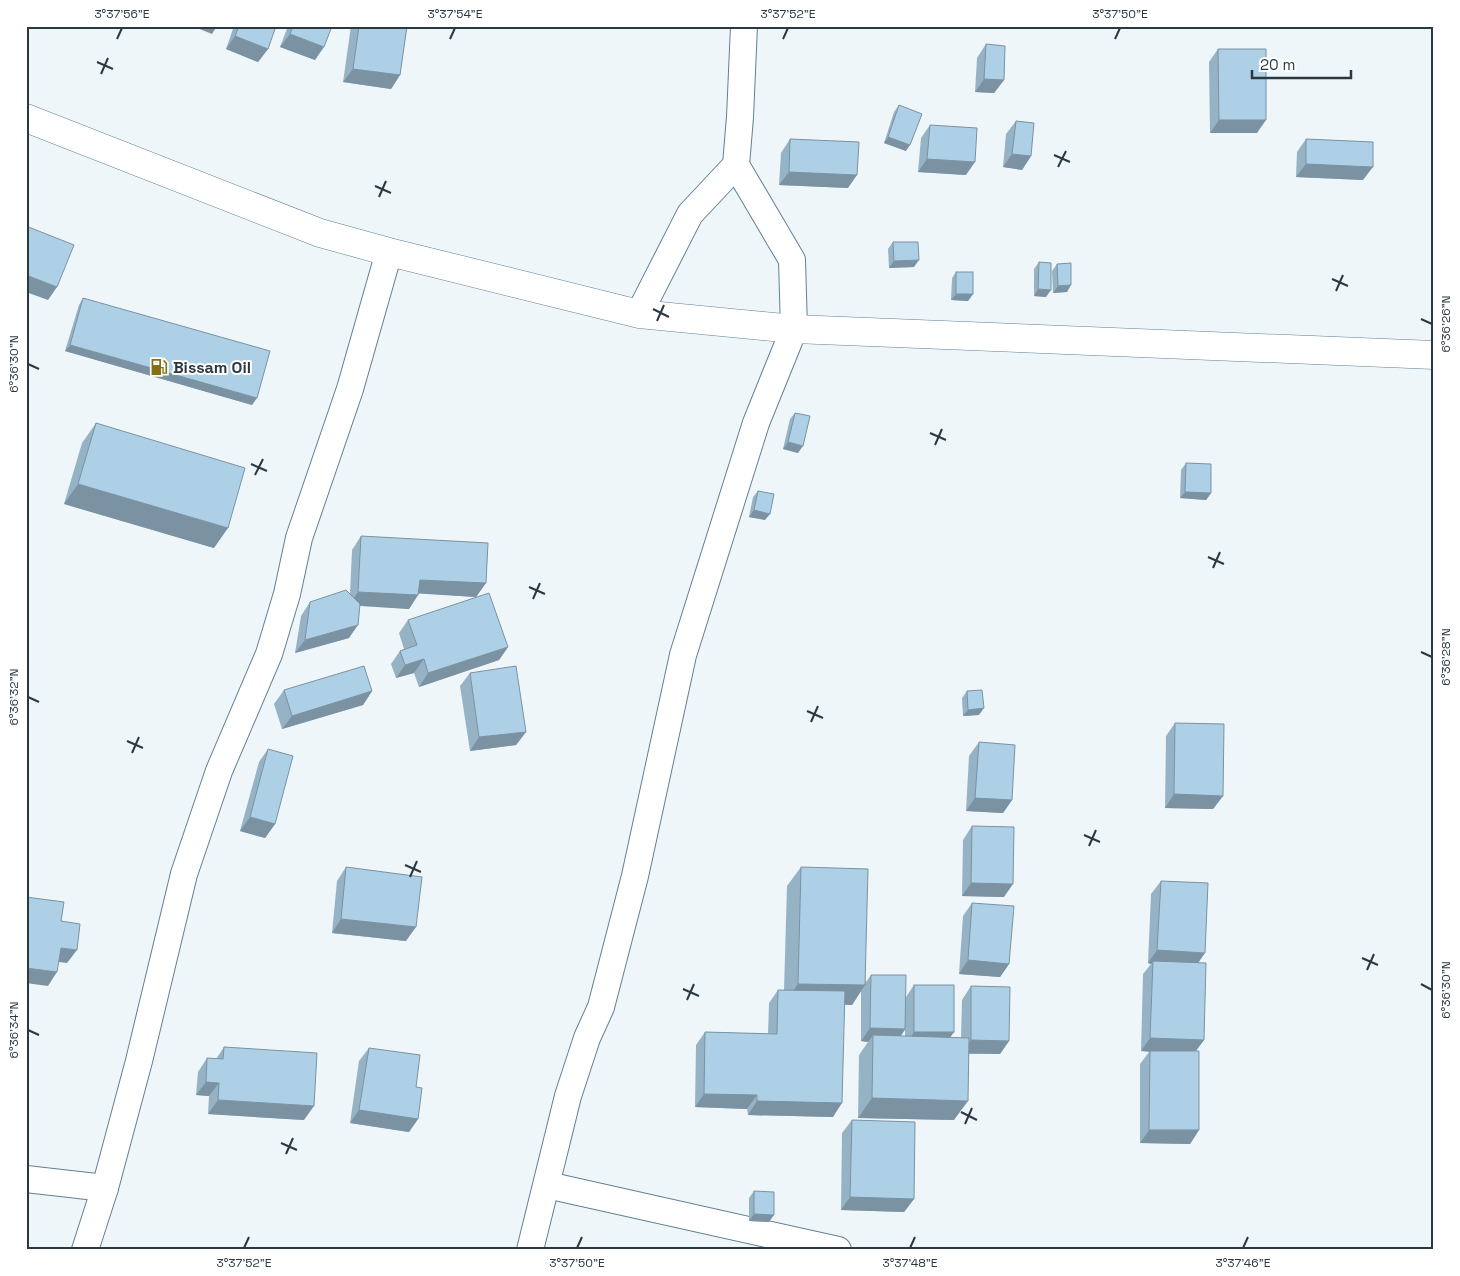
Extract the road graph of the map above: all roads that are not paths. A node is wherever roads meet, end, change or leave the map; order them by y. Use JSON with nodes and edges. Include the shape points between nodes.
{"nodes":[{"id":1,"x":744,"y":26,"type":"edge"},
{"id":2,"x":26,"y":118,"type":"edge"},
{"id":3,"x":736,"y":165,"type":"junction"},
{"id":4,"x":389,"y":252,"type":"junction"},
{"id":5,"x":639,"y":314,"type":"junction"},
{"id":6,"x":794,"y":329,"type":"junction"},
{"id":7,"x":1434,"y":355,"type":"edge"},
{"id":8,"x":26,"y":1179,"type":"edge"},
{"id":9,"x":547,"y":1185,"type":"junction"},
{"id":10,"x":105,"y":1188,"type":"junction"},
{"id":11,"x":85,"y":1250,"type":"edge"},
{"id":12,"x":530,"y":1250,"type":"edge"},
{"id":13,"x":838,"y":1250,"type":"edge"}],
"edges":[{"from":1,"to":3,"type":"street"},
{"from":2,"to":4,"type":"main road","via":[[320,233]]},
{"from":3,"to":5,"type":"street","via":[[690,214]]},
{"from":3,"to":6,"type":"street","via":[[792,260]]},
{"from":4,"to":5,"type":"main road"},
{"from":4,"to":10,"type":"street","via":[[350,389],[299,538],[269,654],[219,771],[184,874],[140,1061]]},
{"from":5,"to":6,"type":"main road"},
{"from":6,"to":7,"type":"main road"},
{"from":6,"to":9,"type":"street","via":[[756,424],[683,655],[635,876],[601,1007],[568,1096]]},
{"from":8,"to":10,"type":"street"},
{"from":9,"to":12,"type":"street"},
{"from":9,"to":13,"type":"street"},
{"from":10,"to":11,"type":"street"}]}
